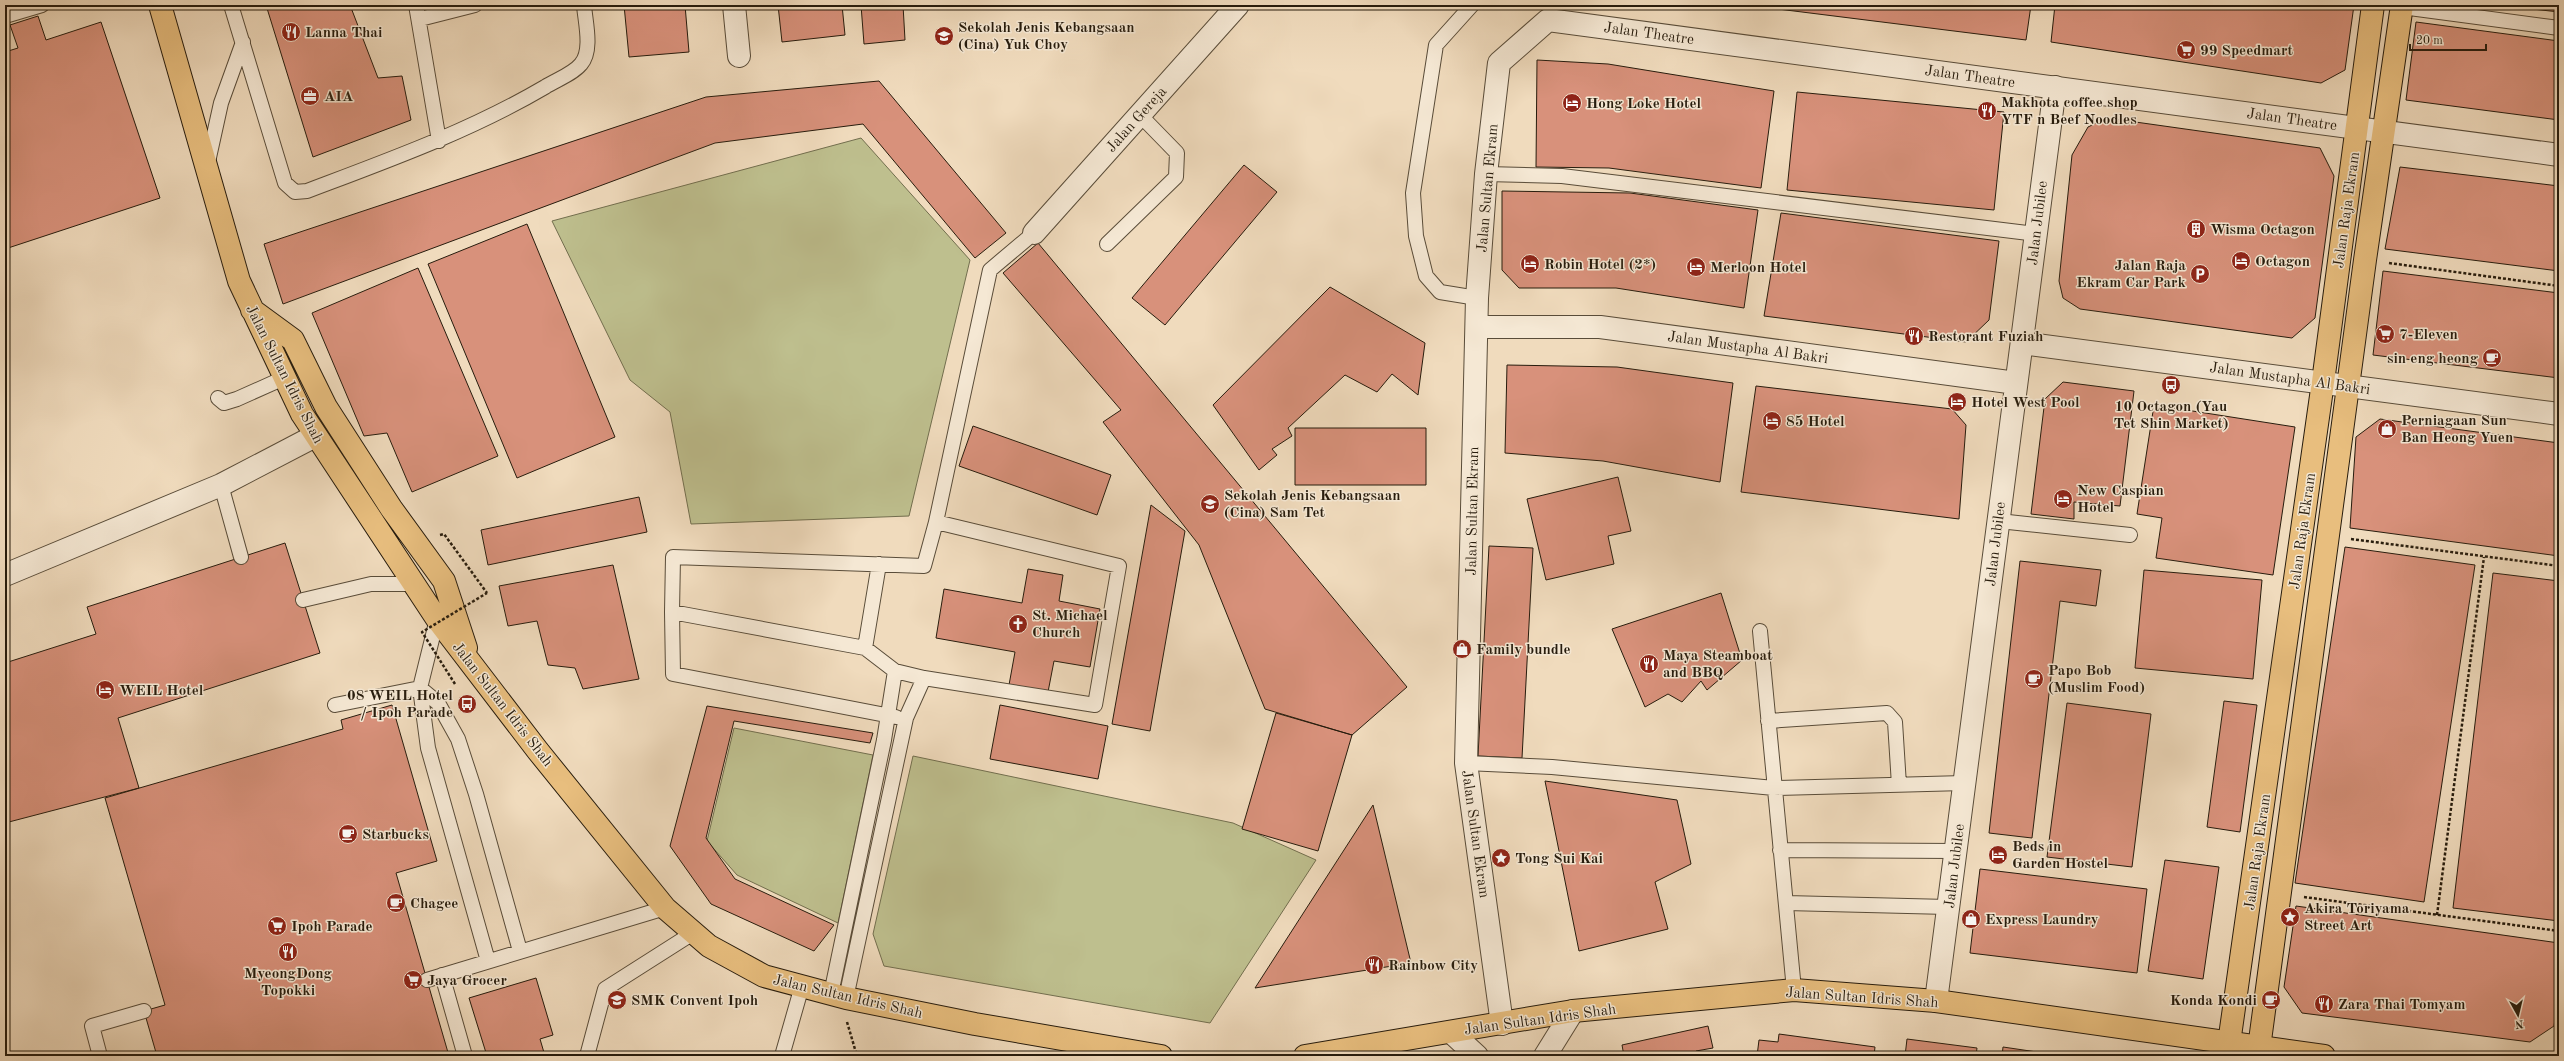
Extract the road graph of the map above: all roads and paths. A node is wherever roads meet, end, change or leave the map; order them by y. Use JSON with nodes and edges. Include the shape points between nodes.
{"nodes":[{"id":1,"x":42,"y":5,"type":"edge"},
{"id":2,"x":160,"y":5,"type":"edge"},
{"id":3,"x":231,"y":5,"type":"edge"},
{"id":4,"x":416,"y":5,"type":"edge"},
{"id":5,"x":475,"y":5,"type":"edge"},
{"id":6,"x":584,"y":5,"type":"edge"},
{"id":7,"x":734,"y":5,"type":"edge"},
{"id":8,"x":1238,"y":5,"type":"edge"},
{"id":9,"x":1472,"y":5,"type":"edge"},
{"id":10,"x":2373,"y":5,"type":"edge"},
{"id":11,"x":2402,"y":6,"type":"edge"},
{"id":12,"x":5,"y":16,"type":"edge"},
{"id":13,"x":420,"y":19,"type":"junction"},
{"id":14,"x":1548,"y":20,"type":"joint"},
{"id":15,"x":2559,"y":28,"type":"edge"},
{"id":16,"x":243,"y":42,"type":"junction"},
{"id":17,"x":739,"y":56,"type":"dead end"},
{"id":18,"x":2055,"y":87,"type":"junction"},
{"id":19,"x":1140,"y":115,"type":"junction"},
{"id":20,"x":2357,"y":128,"type":"junction"},
{"id":21,"x":2384,"y":131,"type":"junction"},
{"id":22,"x":439,"y":141,"type":"junction"},
{"id":23,"x":2559,"y":155,"type":"edge"},
{"id":24,"x":206,"y":167,"type":"junction"},
{"id":25,"x":1486,"y":174,"type":"junction"},
{"id":26,"x":1034,"y":233,"type":"joint"},
{"id":27,"x":2036,"y":234,"type":"junction"},
{"id":28,"x":1107,"y":244,"type":"dead end"},
{"id":29,"x":2365,"y":260,"type":"junction"},
{"id":30,"x":2559,"y":286,"type":"edge"},
{"id":31,"x":1478,"y":298,"type":"junction"},
{"id":32,"x":250,"y":308,"type":"junction"},
{"id":33,"x":1478,"y":327,"type":"junction"},
{"id":34,"x":2022,"y":343,"type":"junction"},
{"id":35,"x":284,"y":378,"type":"junction"},
{"id":36,"x":2323,"y":382,"type":"junction"},
{"id":37,"x":2016,"y":383,"type":"junction"},
{"id":38,"x":2349,"y":385,"type":"junction"},
{"id":39,"x":218,"y":398,"type":"dead end"},
{"id":40,"x":2559,"y":414,"type":"edge"},
{"id":41,"x":314,"y":436,"type":"junction"},
{"id":42,"x":221,"y":485,"type":"junction"},
{"id":43,"x":1998,"y":521,"type":"junction"},
{"id":44,"x":936,"y":522,"type":"junction"},
{"id":45,"x":444,"y":534,"type":"dead end"},
{"id":46,"x":2130,"y":536,"type":"dead end"},
{"id":47,"x":2329,"y":536,"type":"junction"},
{"id":48,"x":2484,"y":556,"type":"junction"},
{"id":49,"x":241,"y":557,"type":"dead end"},
{"id":50,"x":879,"y":564,"type":"junction"},
{"id":51,"x":2559,"y":566,"type":"edge"},
{"id":52,"x":5,"y":576,"type":"edge"},
{"id":53,"x":415,"y":584,"type":"junction"},
{"id":54,"x":303,"y":600,"type":"dead end"},
{"id":55,"x":672,"y":612,"type":"junction"},
{"id":56,"x":437,"y":619,"type":"junction"},
{"id":57,"x":1760,"y":631,"type":"dead end"},
{"id":58,"x":865,"y":648,"type":"junction"},
{"id":59,"x":472,"y":664,"type":"junction"},
{"id":60,"x":896,"y":671,"type":"junction"},
{"id":61,"x":924,"y":678,"type":"junction"},
{"id":62,"x":455,"y":684,"type":"dead end"},
{"id":63,"x":420,"y":688,"type":"junction"},
{"id":64,"x":335,"y":705,"type":"dead end"},
{"id":65,"x":887,"y":716,"type":"junction"},
{"id":66,"x":906,"y":718,"type":"junction"},
{"id":67,"x":1768,"y":721,"type":"junction"},
{"id":68,"x":1466,"y":763,"type":"junction"},
{"id":69,"x":1964,"y":783,"type":"junction"},
{"id":70,"x":1899,"y":785,"type":"junction"},
{"id":71,"x":1774,"y":788,"type":"junction"},
{"id":72,"x":1780,"y":850,"type":"junction"},
{"id":73,"x":1956,"y":851,"type":"junction"},
{"id":74,"x":2280,"y":894,"type":"junction"},
{"id":75,"x":1786,"y":903,"type":"junction"},
{"id":76,"x":1948,"y":907,"type":"junction"},
{"id":77,"x":665,"y":908,"type":"junction"},
{"id":78,"x":2437,"y":915,"type":"junction"},
{"id":79,"x":2559,"y":931,"type":"edge"},
{"id":80,"x":693,"y":933,"type":"junction"},
{"id":81,"x":520,"y":951,"type":"junction"},
{"id":82,"x":488,"y":961,"type":"junction"},
{"id":83,"x":442,"y":975,"type":"junction"},
{"id":84,"x":427,"y":980,"type":"dead end"},
{"id":85,"x":802,"y":986,"type":"junction"},
{"id":86,"x":1794,"y":990,"type":"junction"},
{"id":87,"x":838,"y":996,"type":"junction"},
{"id":88,"x":1936,"y":1001,"type":"junction"},
{"id":89,"x":144,"y":1011,"type":"dead end"},
{"id":90,"x":1572,"y":1011,"type":"junction"},
{"id":91,"x":1502,"y":1024,"type":"junction"},
{"id":92,"x":1451,"y":1032,"type":"junction"},
{"id":93,"x":2229,"y":1050,"type":"edge"},
{"id":94,"x":2259,"y":1052,"type":"edge"},
{"id":95,"x":100,"y":1056,"type":"edge"},
{"id":96,"x":465,"y":1056,"type":"edge"},
{"id":97,"x":587,"y":1056,"type":"edge"},
{"id":98,"x":782,"y":1056,"type":"edge"},
{"id":99,"x":858,"y":1056,"type":"edge"},
{"id":100,"x":1161,"y":1056,"type":"edge"},
{"id":101,"x":1304,"y":1056,"type":"edge"},
{"id":102,"x":1477,"y":1056,"type":"edge"},
{"id":103,"x":1544,"y":1056,"type":"edge"},
{"id":104,"x":2324,"y":1056,"type":"edge"}],
"edges":[{"from":1,"to":12,"type":"lane"},
{"from":2,"to":24,"type":"main road","name":"Jalan Sultan Idris Shah"},
{"from":3,"to":16,"type":"lane"},
{"from":4,"to":13,"type":"lane"},
{"from":5,"to":13,"type":"lane"},
{"from":6,"to":22,"type":"lane","via":[[587,48],[581,64],[510,107]]},
{"from":7,"to":17,"type":"street"},
{"from":8,"to":19,"type":"street","name":"Jalan Gereja"},
{"from":9,"to":31,"type":"lane","via":[[1436,45],[1413,193],[1416,236],[1426,276],[1440,292]]},
{"from":10,"to":20,"type":"main road","name":"Jalan Raja Ekram"},
{"from":11,"to":15,"type":"lane"},
{"from":11,"to":21,"type":"main road","name":"Jalan Raja Ekram"},
{"from":13,"to":22,"type":"lane"},
{"from":14,"to":18,"type":"street","name":"Jalan Theatre"},
{"from":14,"to":25,"type":"street","name":"Jalan Sultan Ekram","via":[[1499,63]]},
{"from":16,"to":22,"type":"lane","via":[[285,183],[295,192],[308,191]]},
{"from":16,"to":24,"type":"lane","via":[[222,103]]},
{"from":18,"to":20,"type":"street","name":"Jalan Theatre"},
{"from":18,"to":27,"type":"street","name":"Jalan Jubilee"},
{"from":19,"to":26,"type":"street","name":"Jalan Gereja"},
{"from":19,"to":28,"type":"lane","via":[[1177,153],[1176,177]]},
{"from":20,"to":21,"type":"street","name":"Jalan Theatre"},
{"from":20,"to":36,"type":"main road","name":"Jalan Raja Ekram"},
{"from":21,"to":23,"type":"street","name":"Jalan Theatre"},
{"from":21,"to":29,"type":"main road","name":"Jalan Raja Ekram"},
{"from":24,"to":32,"type":"main road","name":"Jalan Sultan Idris Shah","via":[[239,281]]},
{"from":25,"to":27,"type":"lane","via":[[1562,176]]},
{"from":25,"to":31,"type":"street","name":"Jalan Sultan Ekram"},
{"from":26,"to":44,"type":"lane","via":[[990,270]]},
{"from":27,"to":34,"type":"street","name":"Jalan Jubilee"},
{"from":29,"to":30,"type":"path"},
{"from":29,"to":38,"type":"main road","name":"Jalan Raja Ekram"},
{"from":31,"to":33,"type":"street","name":"Jalan Sultan Ekram"},
{"from":32,"to":35,"type":"main road","name":"Jalan Sultan Idris Shah"},
{"from":32,"to":59,"type":"main road","via":[[293,340],[326,408],[391,508],[444,581]]},
{"from":33,"to":37,"type":"street","name":"Jalan Mustapha Al Bakri","via":[[1600,327]]},
{"from":33,"to":68,"type":"street","name":"Jalan Sultan Ekram","via":[[1472,457]]},
{"from":34,"to":36,"type":"street","name":"Jalan Mustapha Al Bakri"},
{"from":34,"to":37,"type":"street","name":"Jalan Jubilee"},
{"from":35,"to":39,"type":"lane","via":[[224,403]]},
{"from":35,"to":41,"type":"main road","name":"Jalan Sultan Idris Shah"},
{"from":36,"to":38,"type":"street","name":"Jalan Mustapha Al Bakri"},
{"from":36,"to":93,"type":"main road","name":"Jalan Raja Ekram"},
{"from":37,"to":43,"type":"street","name":"Jalan Jubilee"},
{"from":38,"to":40,"type":"street","name":"Jalan Mustapha Al Bakri"},
{"from":38,"to":47,"type":"main road","name":"Jalan Raja Ekram"},
{"from":41,"to":42,"type":"street"},
{"from":41,"to":53,"type":"main road","name":"Jalan Sultan Idris Shah"},
{"from":42,"to":49,"type":"lane"},
{"from":42,"to":52,"type":"street"},
{"from":43,"to":46,"type":"lane"},
{"from":43,"to":69,"type":"street","name":"Jalan Jubilee"},
{"from":44,"to":50,"type":"lane","via":[[924,566]]},
{"from":44,"to":61,"type":"lane","via":[[1119,566],[1095,705]]},
{"from":45,"to":62,"type":"path","bridge":true,"via":[[487,593],[422,632]]},
{"from":47,"to":48,"type":"path"},
{"from":47,"to":74,"type":"main road","name":"Jalan Raja Ekram"},
{"from":48,"to":51,"type":"path"},
{"from":48,"to":78,"type":"path"},
{"from":50,"to":55,"type":"lane","via":[[673,557]]},
{"from":50,"to":58,"type":"lane"},
{"from":53,"to":54,"type":"lane","via":[[371,584]]},
{"from":53,"to":56,"type":"main road","name":"Jalan Sultan Idris Shah"},
{"from":55,"to":58,"type":"lane"},
{"from":55,"to":65,"type":"lane","via":[[673,674]]},
{"from":56,"to":59,"type":"main road","name":"Jalan Sultan Idris Shah"},
{"from":56,"to":63,"type":"lane"},
{"from":57,"to":67,"type":"lane"},
{"from":58,"to":60,"type":"lane"},
{"from":59,"to":77,"type":"main road","name":"Jalan Sultan Idris Shah"},
{"from":60,"to":61,"type":"lane"},
{"from":60,"to":65,"type":"lane"},
{"from":61,"to":66,"type":"lane"},
{"from":63,"to":64,"type":"lane"},
{"from":63,"to":81,"type":"lane","via":[[438,703],[458,738]]},
{"from":63,"to":82,"type":"lane","via":[[428,748]]},
{"from":65,"to":66,"type":"lane"},
{"from":65,"to":87,"type":"lane"},
{"from":66,"to":87,"type":"lane"},
{"from":67,"to":70,"type":"lane","via":[[1887,713],[1895,722]]},
{"from":67,"to":71,"type":"lane"},
{"from":68,"to":71,"type":"lane","via":[[1552,767]]},
{"from":68,"to":91,"type":"street","name":"Jalan Sultan Ekram"},
{"from":69,"to":70,"type":"lane"},
{"from":69,"to":73,"type":"street","name":"Jalan Jubilee"},
{"from":70,"to":71,"type":"lane"},
{"from":71,"to":72,"type":"lane"},
{"from":72,"to":73,"type":"lane"},
{"from":72,"to":75,"type":"lane"},
{"from":73,"to":76,"type":"street","name":"Jalan Jubilee"},
{"from":74,"to":78,"type":"path"},
{"from":74,"to":94,"type":"main road","name":"Jalan Raja Ekram"},
{"from":75,"to":76,"type":"lane"},
{"from":75,"to":86,"type":"lane"},
{"from":76,"to":88,"type":"street","name":"Jalan Jubilee"},
{"from":77,"to":80,"type":"main road","name":"Jalan Sultan Idris Shah"},
{"from":77,"to":81,"type":"lane"},
{"from":78,"to":79,"type":"path"},
{"from":80,"to":85,"type":"main road","name":"Jalan Sultan Idris Shah","via":[[709,946],[764,976]]},
{"from":80,"to":97,"type":"lane","via":[[605,989]]},
{"from":81,"to":82,"type":"lane"},
{"from":82,"to":83,"type":"lane"},
{"from":83,"to":84,"type":"lane"},
{"from":83,"to":96,"type":"lane"},
{"from":85,"to":87,"type":"main road","name":"Jalan Sultan Idris Shah"},
{"from":85,"to":98,"type":"lane"},
{"from":86,"to":88,"type":"main road","name":"Jalan Sultan Idris Shah"},
{"from":86,"to":90,"type":"main road","name":"Jalan Sultan Idris Shah"},
{"from":87,"to":99,"type":"path"},
{"from":87,"to":100,"type":"main road","name":"Jalan Sultan Idris Shah","via":[[975,1024]]},
{"from":88,"to":93,"type":"main road","name":"Jalan Sultan Idris Shah"},
{"from":89,"to":95,"type":"lane","via":[[92,1026]]},
{"from":90,"to":91,"type":"main road","name":"Jalan Sultan Idris Shah"},
{"from":90,"to":103,"type":"street"},
{"from":91,"to":92,"type":"main road","name":"Jalan Sultan Idris Shah"},
{"from":92,"to":101,"type":"main road","name":"Jalan Sultan Idris Shah"},
{"from":92,"to":102,"type":"street"},
{"from":93,"to":94,"type":"main road","name":"Jalan Sultan Idris Shah"},
{"from":94,"to":104,"type":"main road","name":"Jalan Sultan Idris Shah"}]}
